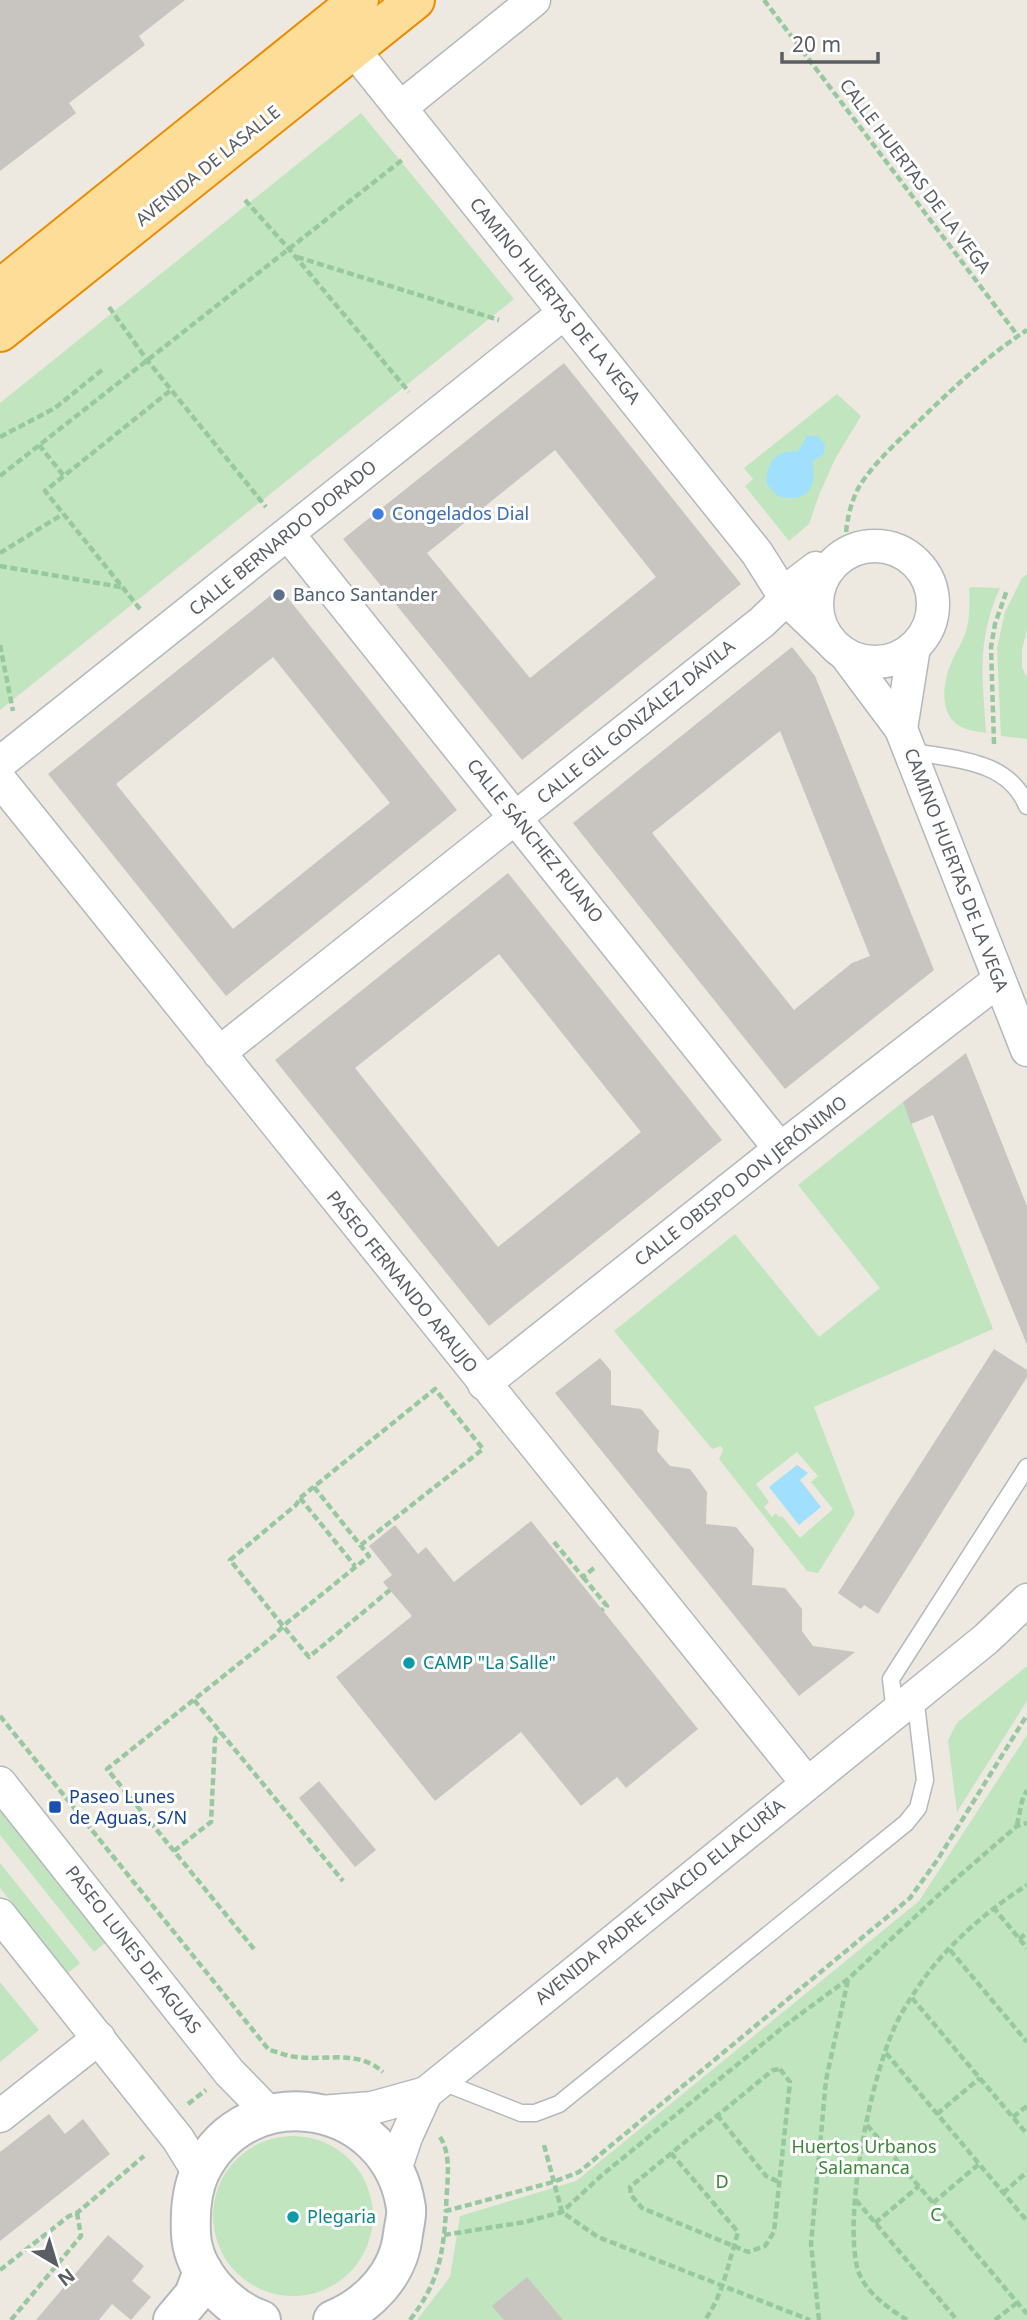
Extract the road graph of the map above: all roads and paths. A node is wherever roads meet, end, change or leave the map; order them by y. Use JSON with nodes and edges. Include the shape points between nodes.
{"nodes":[{"id":1,"x":359,"y":0,"type":"edge"},
{"id":2,"x":415,"y":0,"type":"edge"},
{"id":3,"x":534,"y":0,"type":"edge"},
{"id":4,"x":765,"y":0,"type":"edge"},
{"id":5,"x":353,"y":50,"type":"junction"},
{"id":6,"x":400,"y":108,"type":"junction"},
{"id":7,"x":406,"y":157,"type":"dead end"},
{"id":8,"x":245,"y":200,"type":"dead end"},
{"id":9,"x":289,"y":249,"type":"junction"},
{"id":10,"x":296,"y":257,"type":"junction"},
{"id":11,"x":0,"y":289,"type":"edge"},
{"id":12,"x":110,"y":306,"type":"dead end"},
{"id":13,"x":564,"y":313,"type":"junction"},
{"id":14,"x":499,"y":320,"type":"dead end"},
{"id":15,"x":1027,"y":330,"type":"edge"},
{"id":16,"x":0,"y":332,"type":"edge"},
{"id":17,"x":1018,"y":336,"type":"junction"},
{"id":18,"x":148,"y":360,"type":"junction"},
{"id":19,"x":102,"y":370,"type":"dead end"},
{"id":20,"x":171,"y":390,"type":"junction"},
{"id":21,"x":409,"y":392,"type":"dead end"},
{"id":22,"x":0,"y":437,"type":"edge"},
{"id":23,"x":39,"y":445,"type":"junction"},
{"id":24,"x":0,"y":475,"type":"edge"},
{"id":25,"x":64,"y":476,"type":"junction"},
{"id":26,"x":266,"y":507,"type":"dead end"},
{"id":27,"x":63,"y":514,"type":"junction"},
{"id":28,"x":288,"y":534,"type":"junction"},
{"id":29,"x":0,"y":553,"type":"edge"},
{"id":30,"x":757,"y":553,"type":"junction"},
{"id":31,"x":834,"y":559,"type":"junction"},
{"id":32,"x":0,"y":566,"type":"edge"},
{"id":33,"x":122,"y":587,"type":"junction"},
{"id":34,"x":1007,"y":590,"type":"dead end"},
{"id":35,"x":786,"y":599,"type":"junction"},
{"id":36,"x":139,"y":609,"type":"dead end"},
{"id":37,"x":0,"y":645,"type":"edge"},
{"id":38,"x":836,"y":646,"type":"junction"},
{"id":39,"x":914,"y":648,"type":"junction"},
{"id":40,"x":13,"y":711,"type":"dead end"},
{"id":41,"x":906,"y":740,"type":"junction"},
{"id":42,"x":994,"y":747,"type":"dead end"},
{"id":43,"x":0,"y":763,"type":"edge"},
{"id":44,"x":0,"y":780,"type":"edge"},
{"id":45,"x":1027,"y":806,"type":"edge"},
{"id":46,"x":516,"y":817,"type":"junction"},
{"id":47,"x":999,"y":980,"type":"junction"},
{"id":48,"x":1027,"y":1050,"type":"edge"},
{"id":49,"x":219,"y":1053,"type":"junction"},
{"id":50,"x":780,"y":1149,"type":"junction"},
{"id":51,"x":484,"y":1384,"type":"junction"},
{"id":52,"x":1027,"y":1467,"type":"edge"},
{"id":53,"x":314,"y":1487,"type":"junction"},
{"id":54,"x":300,"y":1498,"type":"junction"},
{"id":55,"x":554,"y":1542,"type":"dead end"},
{"id":56,"x":361,"y":1545,"type":"junction"},
{"id":57,"x":355,"y":1566,"type":"junction"},
{"id":58,"x":596,"y":1566,"type":"dead end"},
{"id":59,"x":583,"y":1577,"type":"junction"},
{"id":60,"x":390,"y":1590,"type":"dead end"},
{"id":61,"x":1027,"y":1600,"type":"edge"},
{"id":62,"x":602,"y":1610,"type":"dead end"},
{"id":63,"x":282,"y":1626,"type":"junction"},
{"id":64,"x":194,"y":1700,"type":"junction"},
{"id":65,"x":905,"y":1704,"type":"junction"},
{"id":66,"x":1027,"y":1715,"type":"edge"},
{"id":67,"x":0,"y":1716,"type":"edge"},
{"id":68,"x":221,"y":1732,"type":"junction"},
{"id":69,"x":0,"y":1783,"type":"edge"},
{"id":70,"x":807,"y":1783,"type":"junction"},
{"id":71,"x":1027,"y":1790,"type":"edge"},
{"id":72,"x":1025,"y":1799,"type":"edge"},
{"id":73,"x":1027,"y":1823,"type":"edge"},
{"id":74,"x":1017,"y":1826,"type":"junction"},
{"id":75,"x":174,"y":1851,"type":"junction"},
{"id":76,"x":343,"y":1881,"type":"dead end"},
{"id":77,"x":1027,"y":1885,"type":"edge"},
{"id":78,"x":993,"y":1908,"type":"junction"},
{"id":79,"x":0,"y":1915,"type":"edge"},
{"id":80,"x":1027,"y":1933,"type":"edge"},
{"id":81,"x":1019,"y":1939,"type":"junction"},
{"id":82,"x":1027,"y":1948,"type":"edge"},
{"id":83,"x":254,"y":1949,"type":"dead end"},
{"id":84,"x":950,"y":1950,"type":"junction"},
{"id":85,"x":848,"y":1979,"type":"junction"},
{"id":86,"x":912,"y":1998,"type":"junction"},
{"id":87,"x":99,"y":2038,"type":"junction"},
{"id":88,"x":1027,"y":2042,"type":"edge"},
{"id":89,"x":886,"y":2053,"type":"junction"},
{"id":90,"x":386,"y":2075,"type":"dead end"},
{"id":91,"x":980,"y":2078,"type":"junction"},
{"id":92,"x":216,"y":2083,"type":"dead end"},
{"id":93,"x":433,"y":2087,"type":"junction"},
{"id":94,"x":1027,"y":2106,"type":"edge"},
{"id":95,"x":179,"y":2112,"type":"dead end"},
{"id":96,"x":320,"y":2112,"type":"junction"},
{"id":97,"x":270,"y":2114,"type":"junction"},
{"id":98,"x":937,"y":2114,"type":"junction"},
{"id":99,"x":717,"y":2115,"type":"junction"},
{"id":100,"x":0,"y":2116,"type":"edge"},
{"id":101,"x":1013,"y":2117,"type":"junction"},
{"id":102,"x":867,"y":2124,"type":"junction"},
{"id":103,"x":1027,"y":2134,"type":"edge"},
{"id":104,"x":440,"y":2137,"type":"dead end"},
{"id":105,"x":544,"y":2145,"type":"dead end"},
{"id":106,"x":671,"y":2154,"type":"junction"},
{"id":107,"x":144,"y":2156,"type":"dead end"},
{"id":108,"x":979,"y":2164,"type":"junction"},
{"id":109,"x":395,"y":2170,"type":"junction"},
{"id":110,"x":1027,"y":2172,"type":"edge"},
{"id":111,"x":200,"y":2173,"type":"junction"},
{"id":112,"x":553,"y":2182,"type":"junction"},
{"id":113,"x":779,"y":2182,"type":"junction"},
{"id":114,"x":919,"y":2186,"type":"junction"},
{"id":115,"x":1003,"y":2193,"type":"junction"},
{"id":116,"x":855,"y":2199,"type":"junction"},
{"id":117,"x":933,"y":2203,"type":"junction"},
{"id":118,"x":446,"y":2211,"type":"junction"},
{"id":119,"x":562,"y":2212,"type":"junction"},
{"id":120,"x":77,"y":2213,"type":"junction"},
{"id":121,"x":1027,"y":2221,"type":"edge"},
{"id":122,"x":876,"y":2223,"type":"junction"},
{"id":123,"x":444,"y":2235,"type":"junction"},
{"id":124,"x":433,"y":2237,"type":"dead end"},
{"id":125,"x":734,"y":2246,"type":"junction"},
{"id":126,"x":0,"y":2270,"type":"edge"},
{"id":127,"x":203,"y":2271,"type":"junction"},
{"id":128,"x":722,"y":2286,"type":"junction"},
{"id":129,"x":1018,"y":2302,"type":"junction"},
{"id":130,"x":1027,"y":2314,"type":"edge"},
{"id":131,"x":254,"y":2319,"type":"edge"},
{"id":132,"x":412,"y":2319,"type":"edge"},
{"id":133,"x":11,"y":2320,"type":"edge"},
{"id":134,"x":173,"y":2320,"type":"edge"},
{"id":135,"x":333,"y":2320,"type":"edge"},
{"id":136,"x":705,"y":2320,"type":"edge"},
{"id":137,"x":810,"y":2320,"type":"edge"},
{"id":138,"x":819,"y":2320,"type":"edge"},
{"id":139,"x":907,"y":2320,"type":"edge"},
{"id":140,"x":957,"y":2320,"type":"edge"},
{"id":141,"x":995,"y":2320,"type":"edge"}],
"edges":[{"from":1,"to":11,"type":"highway","name":"AVENIDA DE LASALLE"},
{"from":2,"to":5,"type":"highway","name":"AVENIDA DE LASALLE"},
{"from":3,"to":6,"type":"street"},
{"from":4,"to":17,"type":"path","name":"CALLE HUERTAS DE LA VEGA"},
{"from":5,"to":6,"type":"street","name":"CAMINO HUERTAS DE LA VEGA"},
{"from":5,"to":16,"type":"highway","name":"AVENIDA DE LASALLE"},
{"from":6,"to":13,"type":"street","name":"CAMINO HUERTAS DE LA VEGA"},
{"from":7,"to":9,"type":"path"},
{"from":8,"to":9,"type":"path"},
{"from":9,"to":10,"type":"path"},
{"from":9,"to":18,"type":"path"},
{"from":10,"to":14,"type":"path"},
{"from":10,"to":21,"type":"path"},
{"from":12,"to":18,"type":"path"},
{"from":13,"to":28,"type":"street","name":"CALLE BERNARDO DORADO"},
{"from":13,"to":30,"type":"street","name":"CAMINO HUERTAS DE LA VEGA"},
{"from":15,"to":17,"type":"path"},
{"from":17,"to":31,"type":"path","via":[[961,379],[892,446],[859,486]]},
{"from":18,"to":20,"type":"path"},
{"from":18,"to":23,"type":"path"},
{"from":19,"to":22,"type":"path","via":[[55,408]]},
{"from":20,"to":25,"type":"path"},
{"from":20,"to":26,"type":"path"},
{"from":23,"to":24,"type":"path"},
{"from":23,"to":25,"type":"path"},
{"from":25,"to":27,"type":"path","via":[[45,491]]},
{"from":27,"to":29,"type":"path"},
{"from":27,"to":33,"type":"path"},
{"from":28,"to":43,"type":"street","name":"CALLE BERNARDO DORADO"},
{"from":28,"to":46,"type":"street","name":"CALLE SÁNCHEZ RUANO"},
{"from":30,"to":31,"type":"street","name":"CAMINO HUERTAS DE LA VEGA","via":[[799,570]]},
{"from":30,"to":35,"type":"street","name":"CAMINO HUERTAS DE LA VEGA"},
{"from":31,"to":35,"type":"street","name":"CALLE GIL GONZÁLEZ DÁVILA","via":[[790,588]]},
{"from":31,"to":38,"type":"street","via":[[824,575],[817,613]]},
{"from":31,"to":39,"type":"street","via":[[864,546],[883,545],[917,562],[928,578],[933,615]]},
{"from":32,"to":33,"type":"path"},
{"from":33,"to":36,"type":"path"},
{"from":34,"to":42,"type":"path","via":[[991,647]]},
{"from":35,"to":38,"type":"street","name":"CAMINO HUERTAS DE LA VEGA"},
{"from":35,"to":46,"type":"street","name":"CALLE GIL GONZÁLEZ DÁVILA"},
{"from":37,"to":40,"type":"path"},
{"from":38,"to":39,"type":"street","via":[[867,662],[898,657]]},
{"from":38,"to":41,"type":"street","name":"CAMINO HUERTAS DE LA VEGA"},
{"from":39,"to":41,"type":"street","name":"CAMINO HUERTAS DE LA VEGA"},
{"from":41,"to":45,"type":"lane","via":[[990,767],[1014,784]]},
{"from":41,"to":47,"type":"street","name":"CAMINO HUERTAS DE LA VEGA"},
{"from":44,"to":49,"type":"street","name":"PASEO FERNANDO ARAUJO"},
{"from":46,"to":49,"type":"street","name":"CALLE GIL GONZÁLEZ DÁVILA"},
{"from":46,"to":50,"type":"street","name":"CALLE SÁNCHEZ RUANO"},
{"from":47,"to":48,"type":"street","name":"CAMINO HUERTAS DE LA VEGA"},
{"from":47,"to":50,"type":"street","name":"CALLE OBISPO DON JERÓNIMO"},
{"from":49,"to":51,"type":"street","name":"PASEO FERNANDO ARAUJO"},
{"from":50,"to":51,"type":"street","name":"CALLE OBISPO DON JERÓNIMO"},
{"from":51,"to":70,"type":"street","name":"PASEO FERNANDO ARAUJO"},
{"from":52,"to":65,"type":"lane","via":[[891,1679]]},
{"from":53,"to":54,"type":"path"},
{"from":53,"to":56,"type":"path"},
{"from":53,"to":56,"type":"path","via":[[435,1389],[483,1449]]},
{"from":54,"to":57,"type":"path"},
{"from":54,"to":63,"type":"path","via":[[230,1560]]},
{"from":55,"to":59,"type":"path"},
{"from":56,"to":57,"type":"path","via":[[369,1556]]},
{"from":57,"to":63,"type":"path"},
{"from":58,"to":59,"type":"path"},
{"from":59,"to":62,"type":"path","via":[[607,1606]]},
{"from":60,"to":63,"type":"path","via":[[309,1657]]},
{"from":61,"to":65,"type":"street","name":"AVENIDA PADRE IGNACIO ELLACURÍA"},
{"from":63,"to":64,"type":"path"},
{"from":64,"to":68,"type":"path"},
{"from":64,"to":75,"type":"path","via":[[107,1769]]},
{"from":65,"to":70,"type":"street","name":"AVENIDA PADRE IGNACIO ELLACURÍA"},
{"from":65,"to":93,"type":"lane","via":[[925,1780],[918,1808],[895,1832],[559,2104],[521,2113]]},
{"from":66,"to":112,"type":"path","via":[[939,1859],[909,1898],[579,2172]]},
{"from":67,"to":90,"type":"path","via":[[269,2050],[296,2057],[345,2056],[366,2061]]},
{"from":68,"to":75,"type":"path","via":[[215,1739],[211,1822]]},
{"from":68,"to":76,"type":"path"},
{"from":69,"to":97,"type":"street","name":"PASEO LUNES DE AGUAS","via":[[229,2072]]},
{"from":70,"to":93,"type":"street","name":"AVENIDA PADRE IGNACIO ELLACURÍA"},
{"from":71,"to":72,"type":"path"},
{"from":72,"to":74,"type":"path"},
{"from":73,"to":74,"type":"path"},
{"from":74,"to":85,"type":"path"},
{"from":75,"to":83,"type":"path"},
{"from":77,"to":78,"type":"path"},
{"from":78,"to":81,"type":"path"},
{"from":78,"to":84,"type":"path"},
{"from":79,"to":87,"type":"street"},
{"from":80,"to":81,"type":"path"},
{"from":81,"to":82,"type":"path"},
{"from":84,"to":86,"type":"path"},
{"from":84,"to":88,"type":"path"},
{"from":85,"to":119,"type":"path","via":[[787,2024]]},
{"from":85,"to":138,"type":"path","via":[[826,2080],[811,2244]]},
{"from":86,"to":89,"type":"path"},
{"from":86,"to":91,"type":"path"},
{"from":87,"to":100,"type":"street"},
{"from":87,"to":111,"type":"street"},
{"from":89,"to":98,"type":"path"},
{"from":89,"to":102,"type":"path"},
{"from":91,"to":98,"type":"path"},
{"from":91,"to":101,"type":"path"},
{"from":92,"to":95,"type":"path"},
{"from":93,"to":96,"type":"street","name":"AVENIDA PADRE IGNACIO ELLACURÍA","via":[[372,2108]]},
{"from":93,"to":109,"type":"street","name":"AVENIDA PADRE IGNACIO ELLACURÍA","via":[[406,2137]]},
{"from":94,"to":101,"type":"path"},
{"from":96,"to":97,"type":"main road"},
{"from":96,"to":109,"type":"main road","via":[[351,2123],[376,2143]]},
{"from":97,"to":111,"type":"main road","via":[[241,2126],[217,2147]]},
{"from":98,"to":108,"type":"path"},
{"from":99,"to":106,"type":"path"},
{"from":99,"to":113,"type":"path","via":[[765,2176]]},
{"from":99,"to":113,"type":"path","via":[[773,2070],[786,2075],[790,2082]]},
{"from":101,"to":103,"type":"path"},
{"from":102,"to":114,"type":"path"},
{"from":102,"to":116,"type":"path"},
{"from":104,"to":118,"type":"path","via":[[447,2160]]},
{"from":105,"to":112,"type":"path"},
{"from":106,"to":125,"type":"path","via":[[738,2232]]},
{"from":106,"to":125,"type":"path","via":[[630,2187],[631,2195],[642,2208]]},
{"from":107,"to":120,"type":"path"},
{"from":108,"to":115,"type":"path"},
{"from":108,"to":117,"type":"path"},
{"from":109,"to":135,"type":"main road","via":[[406,2209],[402,2250],[382,2286],[351,2313]]},
{"from":110,"to":115,"type":"path"},
{"from":111,"to":127,"type":"main road","via":[[190,2206],[191,2239]]},
{"from":112,"to":118,"type":"path"},
{"from":112,"to":119,"type":"path"},
{"from":113,"to":125,"type":"path","via":[[774,2232],[765,2246],[748,2252]]},
{"from":114,"to":117,"type":"path"},
{"from":114,"to":122,"type":"path"},
{"from":115,"to":121,"type":"path"},
{"from":116,"to":122,"type":"path"},
{"from":116,"to":139,"type":"path","via":[[857,2268],[866,2287]]},
{"from":117,"to":129,"type":"path"},
{"from":118,"to":123,"type":"path"},
{"from":119,"to":123,"type":"path"},
{"from":119,"to":128,"type":"path","via":[[598,2237]]},
{"from":120,"to":126,"type":"path"},
{"from":120,"to":133,"type":"path","via":[[82,2236]]},
{"from":122,"to":140,"type":"path"},
{"from":123,"to":124,"type":"path"},
{"from":123,"to":132,"type":"path","via":[[439,2270]]},
{"from":125,"to":128,"type":"path"},
{"from":127,"to":131,"type":"main road","via":[[232,2305]]},
{"from":127,"to":134,"type":"main road","via":[[194,2295]]},
{"from":128,"to":136,"type":"path"},
{"from":128,"to":137,"type":"path"},
{"from":129,"to":130,"type":"path"},
{"from":129,"to":141,"type":"path"}]}
